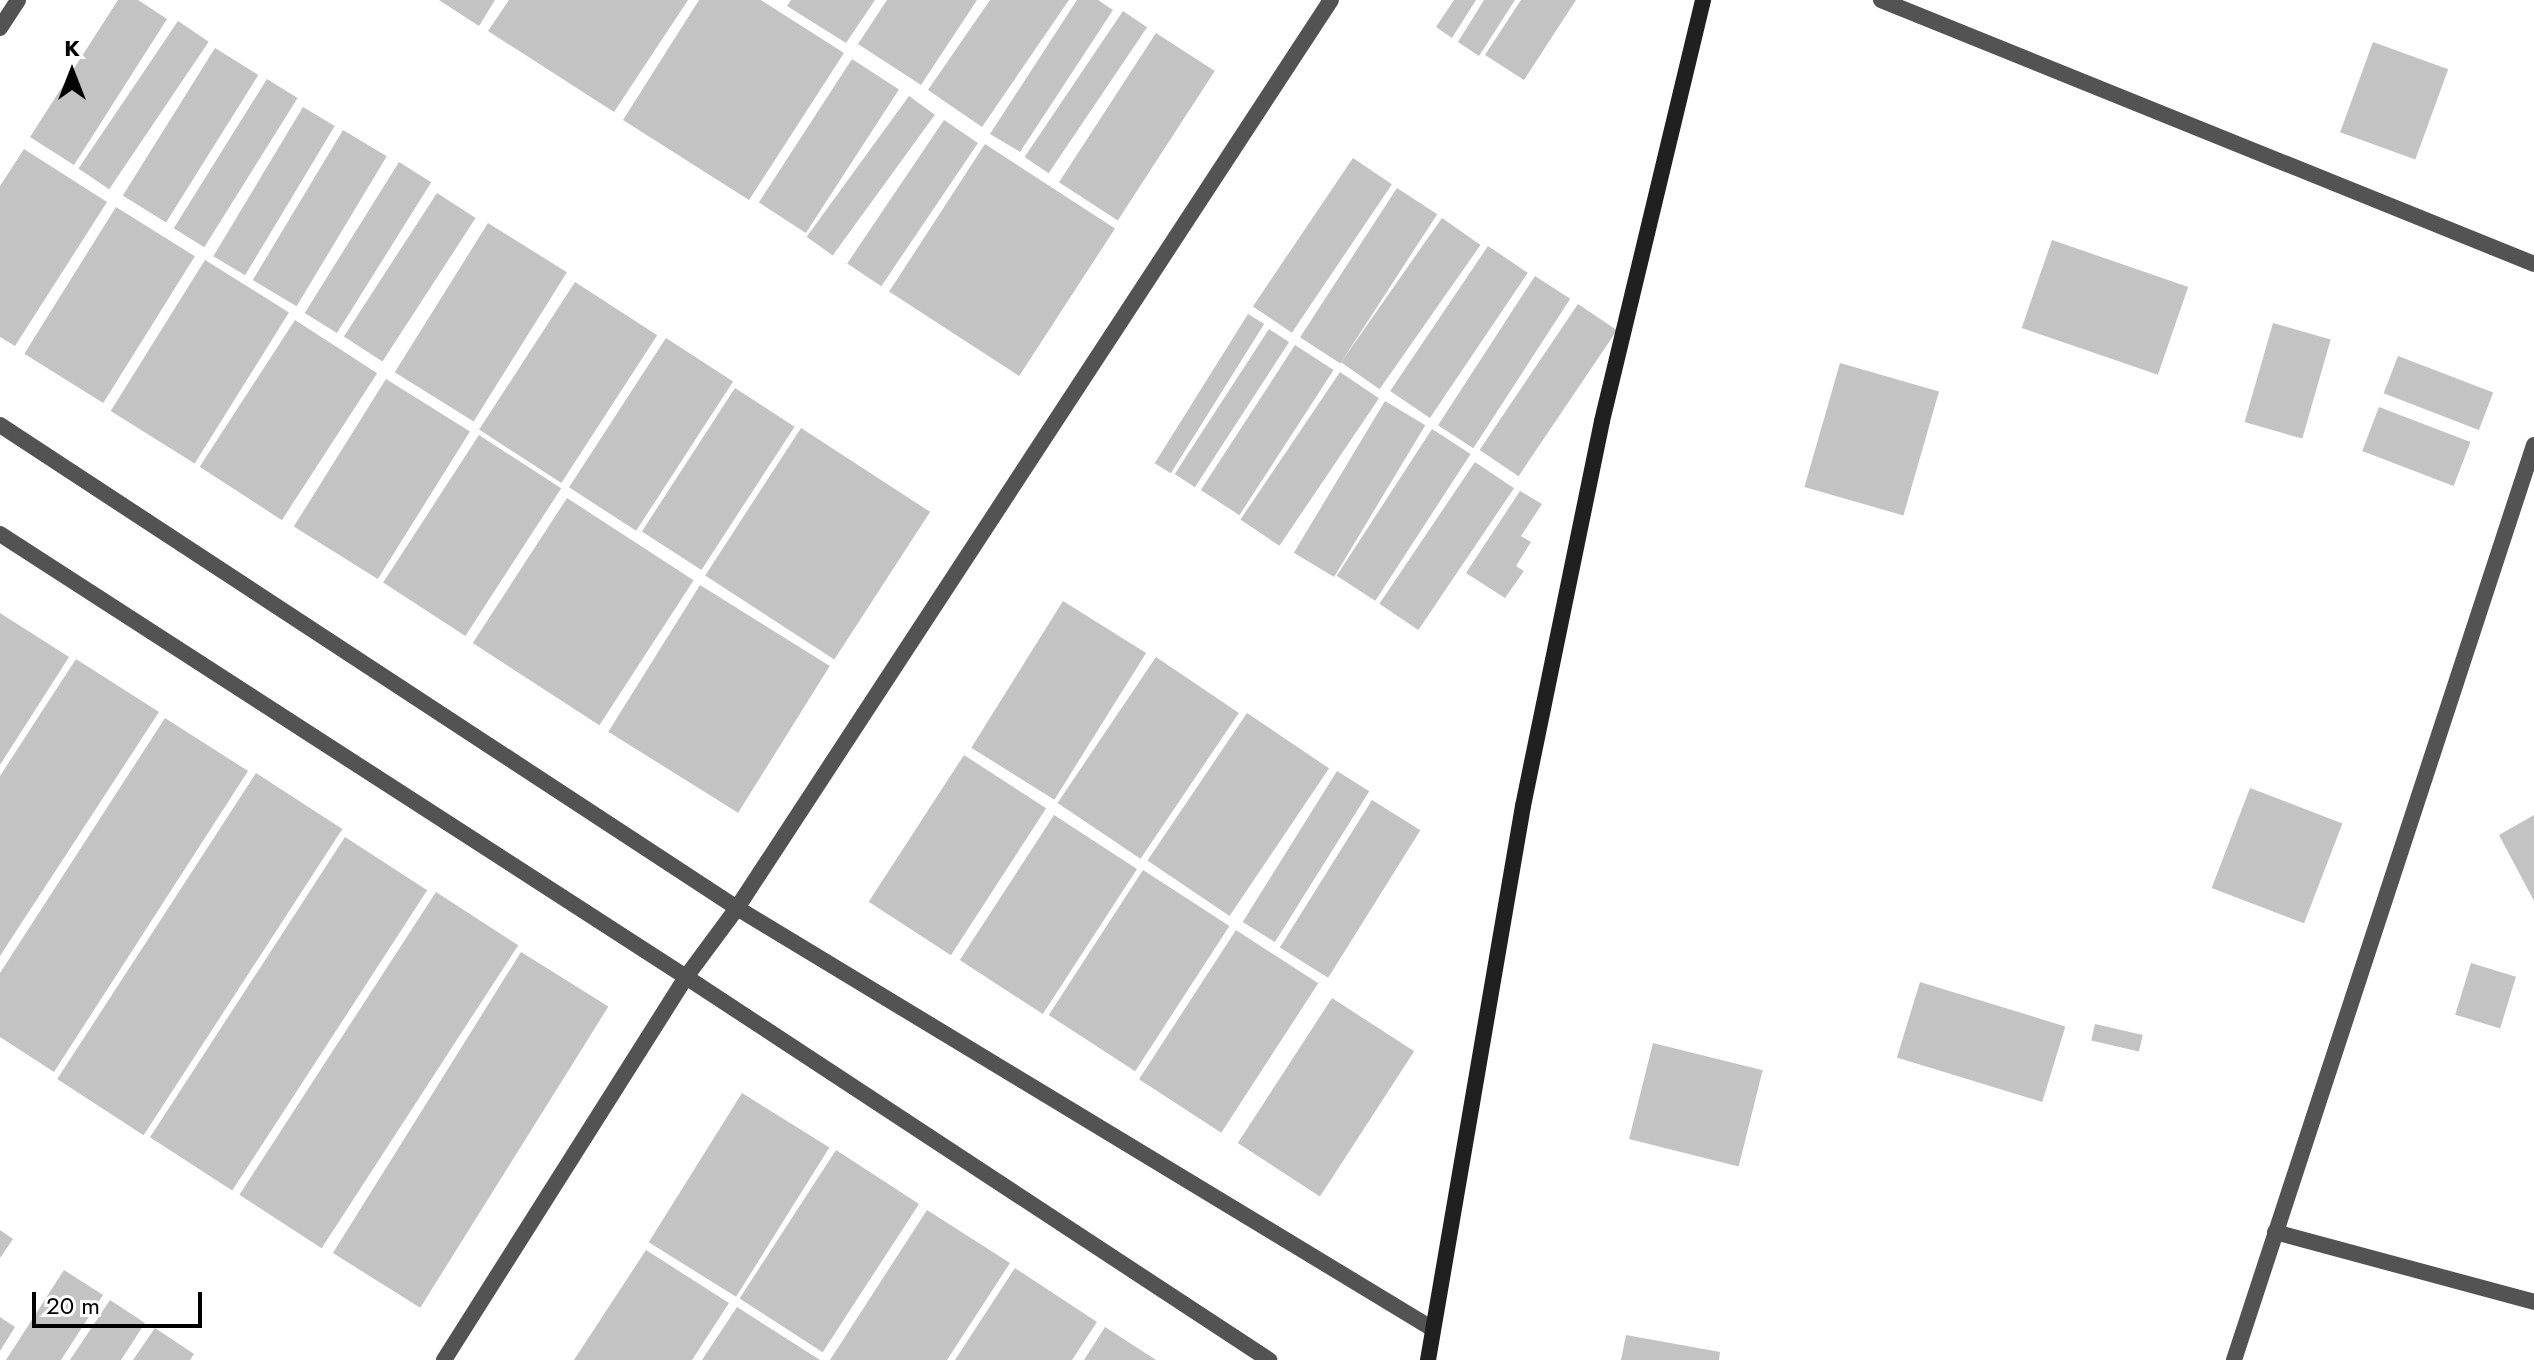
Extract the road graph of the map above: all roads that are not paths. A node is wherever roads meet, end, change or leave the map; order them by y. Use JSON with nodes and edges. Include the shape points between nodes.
{"nodes":[{"id":1,"x":18,"y":0,"type":"edge"},
{"id":2,"x":1331,"y":0,"type":"edge"},
{"id":3,"x":1703,"y":0,"type":"edge"},
{"id":4,"x":1881,"y":0,"type":"edge"},
{"id":5,"x":0,"y":28,"type":"edge"},
{"id":6,"x":2534,"y":264,"type":"edge"},
{"id":7,"x":0,"y":425,"type":"edge"},
{"id":8,"x":2534,"y":445,"type":"edge"},
{"id":9,"x":0,"y":534,"type":"edge"},
{"id":10,"x":737,"y":908,"type":"junction"},
{"id":11,"x":686,"y":977,"type":"junction"},
{"id":12,"x":2275,"y":1232,"type":"junction"},
{"id":13,"x":2534,"y":1302,"type":"edge"},
{"id":14,"x":1433,"y":1329,"type":"junction"},
{"id":15,"x":444,"y":1360,"type":"edge"},
{"id":16,"x":1269,"y":1360,"type":"edge"},
{"id":17,"x":1428,"y":1360,"type":"edge"},
{"id":18,"x":2234,"y":1360,"type":"edge"}],
"edges":[{"from":1,"to":5,"type":"street"},
{"from":2,"to":10,"type":"street"},
{"from":3,"to":14,"type":"street","via":[[1602,421],[1523,806]]},
{"from":4,"to":6,"type":"street"},
{"from":7,"to":10,"type":"street"},
{"from":8,"to":12,"type":"street"},
{"from":9,"to":11,"type":"street"},
{"from":10,"to":11,"type":"street"},
{"from":10,"to":14,"type":"street"},
{"from":11,"to":15,"type":"street"},
{"from":11,"to":16,"type":"street"},
{"from":12,"to":13,"type":"street"},
{"from":12,"to":18,"type":"street"},
{"from":14,"to":17,"type":"street"}]}
